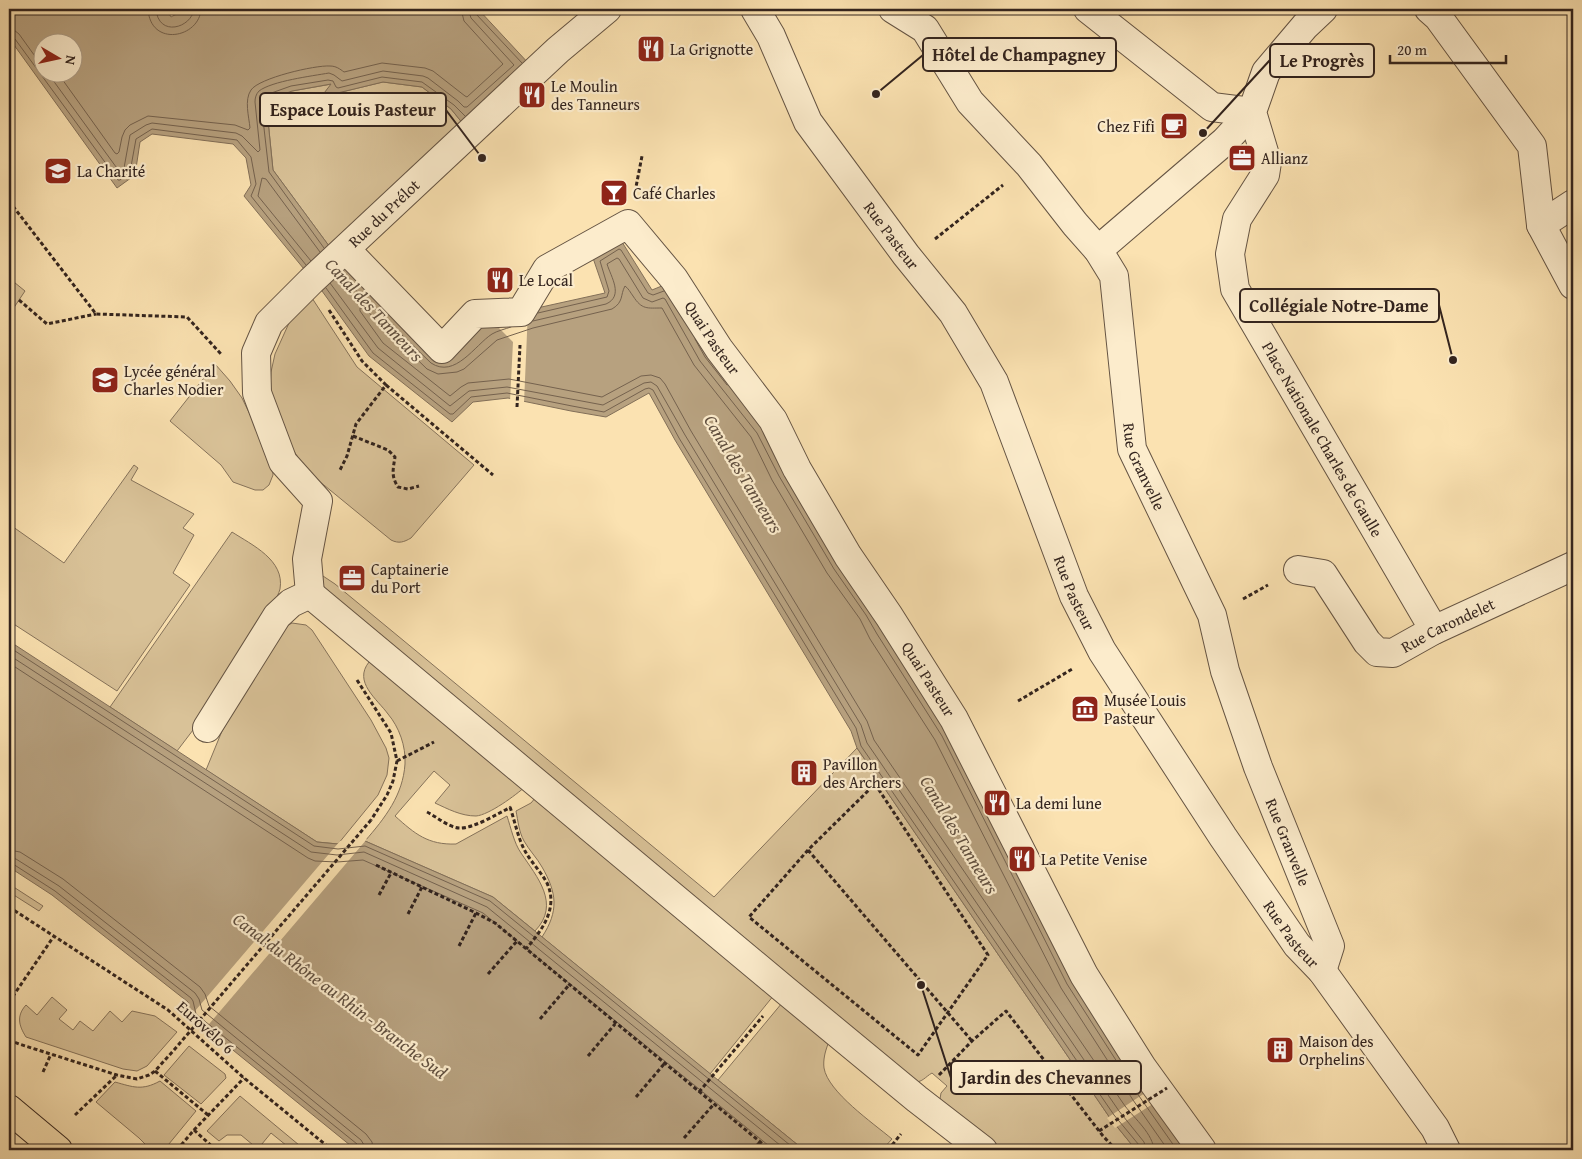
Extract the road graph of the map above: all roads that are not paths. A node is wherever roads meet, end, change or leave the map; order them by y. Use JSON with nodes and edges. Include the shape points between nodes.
{"nodes":[{"id":1,"x":607,"y":9,"type":"edge"},
{"id":2,"x":755,"y":9,"type":"edge"},
{"id":3,"x":893,"y":9,"type":"edge"},
{"id":4,"x":1088,"y":9,"type":"edge"},
{"id":5,"x":1323,"y":9,"type":"edge"},
{"id":6,"x":1437,"y":11,"type":"edge"},
{"id":7,"x":1252,"y":112,"type":"junction"},
{"id":8,"x":1573,"y":204,"type":"edge"},
{"id":9,"x":1541,"y":225,"type":"junction"},
{"id":10,"x":1098,"y":250,"type":"junction"},
{"id":11,"x":354,"y":259,"type":"dead end"},
{"id":12,"x":1573,"y":285,"type":"edge"},
{"id":13,"x":1573,"y":566,"type":"edge"},
{"id":14,"x":1298,"y":570,"type":"road end"},
{"id":15,"x":310,"y":594,"type":"junction"},
{"id":16,"x":1434,"y":630,"type":"junction"},
{"id":17,"x":207,"y":728,"type":"dead end"},
{"id":18,"x":1322,"y":971,"type":"junction"},
{"id":19,"x":9,"y":1109,"type":"edge"},
{"id":20,"x":58,"y":1150,"type":"edge"},
{"id":21,"x":983,"y":1150,"type":"edge"},
{"id":22,"x":1202,"y":1150,"type":"edge"},
{"id":23,"x":1446,"y":1150,"type":"edge"}],
"edges":[{"from":1,"to":15,"type":"street","name":"Rue du Prélot","via":[[555,53],[269,323],[256,353],[257,393],[283,462],[318,501],[307,558]]},
{"from":2,"to":18,"type":"street","name":"Rue Pasteur","via":[[771,36],[808,122],[953,313],[994,382],[1074,596],[1102,651],[1292,938]]},
{"from":3,"to":10,"type":"street","name":"Rue Granvelle","via":[[925,29],[970,102],[1029,164]]},
{"from":4,"to":7,"type":"street","via":[[1212,107]]},
{"from":5,"to":7,"type":"street","via":[[1266,72]]},
{"from":6,"to":9,"type":"street","via":[[1532,146]]},
{"from":7,"to":10,"type":"street","via":[[1226,141]]},
{"from":7,"to":16,"type":"street","name":"Place Nationale Charles de Gaulle","via":[[1267,162],[1265,175],[1237,219],[1230,254],[1236,289]]},
{"from":8,"to":9,"type":"street"},
{"from":9,"to":12,"type":"street"},
{"from":10,"to":18,"type":"street","name":"Rue Granvelle","via":[[1114,276],[1132,449],[1212,615],[1225,671],[1252,750],[1330,946]]},
{"from":11,"to":22,"type":"street","name":"Quai Pasteur","via":[[442,350],[475,314],[521,312],[546,270],[628,224],[674,279],[719,349],[772,420],[848,556],[954,719],[1084,976],[1142,1067]]},
{"from":13,"to":16,"type":"street","name":"Rue Carondelet"},
{"from":14,"to":16,"type":"street","name":"Rue Carondelet","via":[[1323,574],[1367,642],[1377,652],[1393,653]]},
{"from":15,"to":17,"type":"street","via":[[291,603],[277,616]]},
{"from":15,"to":21,"type":"street","via":[[785,990]]},
{"from":18,"to":23,"type":"street","name":"Rue Pasteur","via":[[1435,1128]]},
{"from":19,"to":20,"type":"main road"}]}
